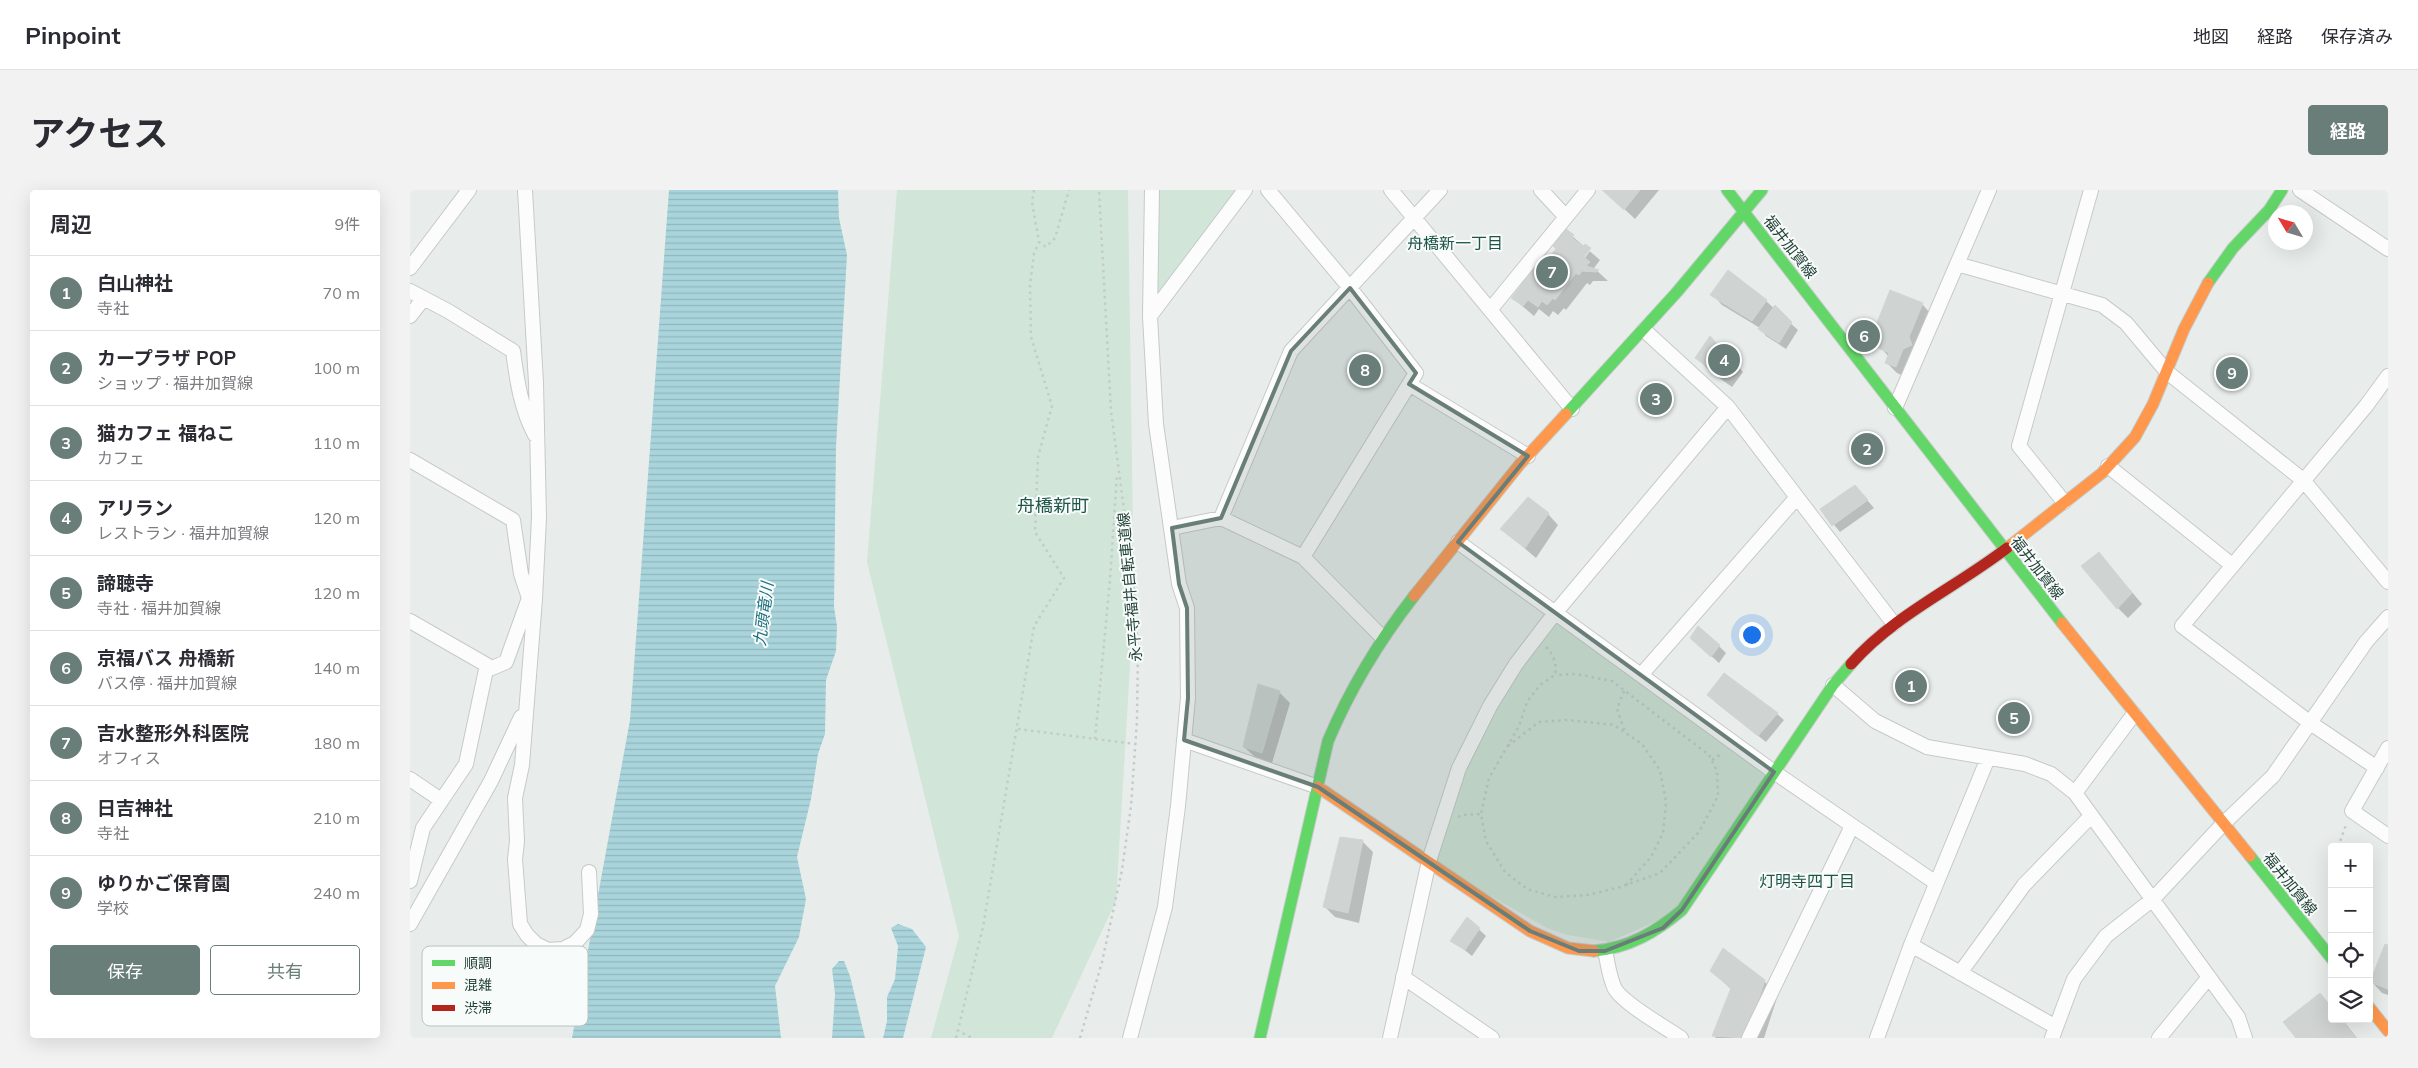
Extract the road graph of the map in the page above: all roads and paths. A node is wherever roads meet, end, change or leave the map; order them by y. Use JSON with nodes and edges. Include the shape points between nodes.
{"nodes":[{"id":1,"x":469,"y":190,"type":"edge"},
{"id":2,"x":525,"y":190,"type":"edge"},
{"id":3,"x":1034,"y":190,"type":"edge"},
{"id":4,"x":1069,"y":190,"type":"edge"},
{"id":5,"x":1099,"y":190,"type":"edge"},
{"id":6,"x":1152,"y":190,"type":"edge"},
{"id":7,"x":1245,"y":190,"type":"edge"},
{"id":8,"x":1268,"y":190,"type":"edge"},
{"id":9,"x":1391,"y":190,"type":"edge"},
{"id":10,"x":1440,"y":190,"type":"edge"},
{"id":11,"x":1541,"y":190,"type":"edge"},
{"id":12,"x":1588,"y":190,"type":"edge"},
{"id":13,"x":1727,"y":190,"type":"edge"},
{"id":14,"x":1762,"y":190,"type":"edge"},
{"id":15,"x":1989,"y":190,"type":"edge"},
{"id":16,"x":2091,"y":190,"type":"edge"},
{"id":17,"x":2282,"y":190,"type":"edge"},
{"id":18,"x":2300,"y":190,"type":"edge"},
{"id":19,"x":1744,"y":212,"type":"junction"},
{"id":20,"x":1565,"y":216,"type":"junction"},
{"id":21,"x":1414,"y":218,"type":"junction"},
{"id":22,"x":1039,"y":242,"type":"junction"},
{"id":23,"x":2388,"y":249,"type":"edge"},
{"id":24,"x":1957,"y":264,"type":"junction"},
{"id":25,"x":410,"y":268,"type":"edge"},
{"id":26,"x":1350,"y":288,"type":"junction"},
{"id":27,"x":410,"y":291,"type":"edge"},
{"id":28,"x":2063,"y":294,"type":"junction"},
{"id":29,"x":424,"y":298,"type":"junction"},
{"id":30,"x":1490,"y":310,"type":"junction"},
{"id":31,"x":410,"y":316,"type":"edge"},
{"id":32,"x":1150,"y":316,"type":"junction"},
{"id":33,"x":1644,"y":330,"type":"junction"},
{"id":34,"x":2167,"y":372,"type":"junction"},
{"id":35,"x":2388,"y":376,"type":"edge"},
{"id":36,"x":1409,"y":384,"type":"junction"},
{"id":37,"x":1728,"y":407,"type":"junction"},
{"id":38,"x":1895,"y":408,"type":"junction"},
{"id":39,"x":1572,"y":409,"type":"junction"},
{"id":40,"x":537,"y":441,"type":"junction"},
{"id":41,"x":1528,"y":456,"type":"junction"},
{"id":42,"x":410,"y":460,"type":"edge"},
{"id":43,"x":1118,"y":465,"type":"junction"},
{"id":44,"x":2108,"y":466,"type":"junction"},
{"id":45,"x":2303,"y":480,"type":"junction"},
{"id":46,"x":1797,"y":497,"type":"junction"},
{"id":47,"x":2064,"y":502,"type":"junction"},
{"id":48,"x":1221,"y":518,"type":"junction"},
{"id":49,"x":1172,"y":528,"type":"junction"},
{"id":50,"x":1458,"y":542,"type":"junction"},
{"id":51,"x":2004,"y":550,"type":"junction"},
{"id":52,"x":1303,"y":557,"type":"junction"},
{"id":53,"x":2232,"y":565,"type":"junction"},
{"id":54,"x":2388,"y":582,"type":"edge"},
{"id":55,"x":532,"y":598,"type":"junction"},
{"id":56,"x":1555,"y":612,"type":"junction"},
{"id":57,"x":2388,"y":617,"type":"edge"},
{"id":58,"x":410,"y":621,"type":"edge"},
{"id":59,"x":1894,"y":624,"type":"junction"},
{"id":60,"x":1537,"y":637,"type":"junction"},
{"id":61,"x":1382,"y":638,"type":"junction"},
{"id":62,"x":487,"y":665,"type":"junction"},
{"id":63,"x":1555,"y":675,"type":"junction"},
{"id":64,"x":1641,"y":675,"type":"junction"},
{"id":65,"x":1833,"y":686,"type":"junction"},
{"id":66,"x":1624,"y":691,"type":"junction"},
{"id":67,"x":526,"y":705,"type":"junction"},
{"id":68,"x":2134,"y":714,"type":"junction"},
{"id":69,"x":2309,"y":722,"type":"junction"},
{"id":70,"x":1018,"y":729,"type":"junction"},
{"id":71,"x":1626,"y":733,"type":"junction"},
{"id":72,"x":1095,"y":739,"type":"junction"},
{"id":73,"x":1184,"y":740,"type":"junction"},
{"id":74,"x":1136,"y":744,"type":"junction"},
{"id":75,"x":1507,"y":747,"type":"junction"},
{"id":76,"x":2388,"y":748,"type":"edge"},
{"id":77,"x":1988,"y":758,"type":"junction"},
{"id":78,"x":2377,"y":768,"type":"junction"},
{"id":79,"x":1774,"y":772,"type":"junction"},
{"id":80,"x":410,"y":779,"type":"edge"},
{"id":81,"x":1318,"y":787,"type":"junction"},
{"id":82,"x":2075,"y":793,"type":"junction"},
{"id":83,"x":441,"y":800,"type":"junction"},
{"id":84,"x":2352,"y":811,"type":"junction"},
{"id":85,"x":2091,"y":816,"type":"junction"},
{"id":86,"x":2222,"y":825,"type":"junction"},
{"id":87,"x":1852,"y":826,"type":"junction"},
{"id":88,"x":2388,"y":836,"type":"edge"},
{"id":89,"x":2340,"y":843,"type":"edge"},
{"id":90,"x":1428,"y":861,"type":"junction"},
{"id":91,"x":589,"y":872,"type":"dead end"},
{"id":92,"x":410,"y":881,"type":"edge"},
{"id":93,"x":1936,"y":883,"type":"junction"},
{"id":94,"x":1625,"y":885,"type":"junction"},
{"id":95,"x":2153,"y":899,"type":"junction"},
{"id":96,"x":410,"y":924,"type":"edge"},
{"id":97,"x":1911,"y":945,"type":"junction"},
{"id":98,"x":540,"y":946,"type":"edge"},
{"id":99,"x":569,"y":946,"type":"edge"},
{"id":100,"x":1605,"y":951,"type":"junction"},
{"id":101,"x":2328,"y":954,"type":"edge"},
{"id":102,"x":1960,"y":973,"type":"junction"},
{"id":103,"x":1403,"y":977,"type":"junction"},
{"id":104,"x":2209,"y":978,"type":"junction"},
{"id":105,"x":2373,"y":1011,"type":"edge"},
{"id":106,"x":2387,"y":1026,"type":"edge"},
{"id":107,"x":957,"y":1030,"type":"junction"},
{"id":108,"x":2054,"y":1033,"type":"edge"},
{"id":109,"x":956,"y":1038,"type":"edge"},
{"id":110,"x":972,"y":1038,"type":"edge"},
{"id":111,"x":1080,"y":1038,"type":"edge"},
{"id":112,"x":1130,"y":1038,"type":"edge"},
{"id":113,"x":1260,"y":1038,"type":"edge"},
{"id":114,"x":1390,"y":1038,"type":"edge"},
{"id":115,"x":1492,"y":1038,"type":"edge"},
{"id":116,"x":1681,"y":1038,"type":"edge"},
{"id":117,"x":1749,"y":1038,"type":"edge"},
{"id":118,"x":1877,"y":1038,"type":"edge"},
{"id":119,"x":2159,"y":1038,"type":"edge"},
{"id":120,"x":2245,"y":1038,"type":"edge"}],
"edges":[{"from":1,"to":25,"type":"street"},
{"from":2,"to":40,"type":"street"},
{"from":3,"to":22,"type":"path","via":[[1032,202]]},
{"from":4,"to":22,"type":"path","via":[[1054,238],[1046,248]]},
{"from":5,"to":43,"type":"path","name":"永平寺福井自転車道線","via":[[1111,411]]},
{"from":6,"to":32,"type":"street"},
{"from":7,"to":32,"type":"street"},
{"from":8,"to":26,"type":"street"},
{"from":9,"to":21,"type":"street"},
{"from":10,"to":21,"type":"street"},
{"from":11,"to":20,"type":"street"},
{"from":12,"to":20,"type":"street"},
{"from":13,"to":19,"type":"street","name":"福井加賀線"},
{"from":14,"to":19,"type":"street"},
{"from":15,"to":24,"type":"street"},
{"from":16,"to":28,"type":"street"},
{"from":17,"to":34,"type":"street","via":[[2208,283],[2184,329]]},
{"from":18,"to":23,"type":"street"},
{"from":19,"to":33,"type":"street"},
{"from":19,"to":38,"type":"street","name":"福井加賀線"},
{"from":20,"to":30,"type":"street"},
{"from":21,"to":26,"type":"street"},
{"from":21,"to":30,"type":"street"},
{"from":22,"to":70,"type":"path","via":[[1034,253],[1030,284],[1031,337],[1052,406],[1038,457],[1035,532],[1064,578],[1034,626]]},
{"from":24,"to":28,"type":"street"},
{"from":24,"to":38,"type":"street"},
{"from":26,"to":36,"type":"street","via":[[1416,373]]},
{"from":26,"to":48,"type":"street","via":[[1291,351]]},
{"from":27,"to":29,"type":"street"},
{"from":28,"to":34,"type":"street","via":[[2102,305],[2126,323]]},
{"from":28,"to":47,"type":"street","via":[[2019,446]]},
{"from":29,"to":31,"type":"street"},
{"from":29,"to":40,"type":"street","via":[[513,351],[518,388]]},
{"from":30,"to":39,"type":"street"},
{"from":32,"to":49,"type":"street","via":[[1156,424]]},
{"from":33,"to":37,"type":"street"},
{"from":33,"to":39,"type":"street"},
{"from":34,"to":44,"type":"street","via":[[2135,437]]},
{"from":34,"to":45,"type":"street"},
{"from":35,"to":45,"type":"street"},
{"from":36,"to":41,"type":"street"},
{"from":36,"to":52,"type":"street"},
{"from":37,"to":46,"type":"street"},
{"from":37,"to":56,"type":"street"},
{"from":38,"to":51,"type":"street","name":"福井加賀線"},
{"from":39,"to":41,"type":"street"},
{"from":40,"to":55,"type":"street","via":[[539,517]]},
{"from":41,"to":50,"type":"street"},
{"from":42,"to":55,"type":"street","via":[[513,520],[521,574]]},
{"from":43,"to":72,"type":"path"},
{"from":43,"to":74,"type":"path","name":"永平寺福井自転車道線","via":[[1138,650]]},
{"from":44,"to":47,"type":"street"},
{"from":44,"to":53,"type":"street"},
{"from":45,"to":53,"type":"street"},
{"from":45,"to":54,"type":"street"},
{"from":46,"to":59,"type":"street"},
{"from":46,"to":64,"type":"street"},
{"from":47,"to":51,"type":"street"},
{"from":48,"to":49,"type":"street"},
{"from":48,"to":52,"type":"street"},
{"from":49,"to":73,"type":"street","via":[[1179,584],[1187,608],[1188,698]]},
{"from":50,"to":56,"type":"street"},
{"from":50,"to":61,"type":"street"},
{"from":51,"to":59,"type":"street"},
{"from":51,"to":68,"type":"street","name":"福井加賀線"},
{"from":52,"to":61,"type":"street"},
{"from":53,"to":69,"type":"street","via":[[2182,626]]},
{"from":55,"to":62,"type":"street","via":[[506,662],[492,668]]},
{"from":55,"to":67,"type":"street"},
{"from":56,"to":60,"type":"street"},
{"from":56,"to":64,"type":"street"},
{"from":57,"to":69,"type":"street","via":[[2366,642]]},
{"from":58,"to":62,"type":"street"},
{"from":59,"to":65,"type":"street","via":[[1868,645]]},
{"from":60,"to":63,"type":"path","via":[[1551,652]]},
{"from":60,"to":90,"type":"street","via":[[1490,706],[1460,768]]},
{"from":61,"to":81,"type":"street","via":[[1338,715],[1328,741]]},
{"from":62,"to":83,"type":"street","via":[[466,764]]},
{"from":63,"to":66,"type":"path","via":[[1601,678],[1612,681]]},
{"from":63,"to":75,"type":"path","via":[[1540,685],[1527,702]]},
{"from":64,"to":79,"type":"street"},
{"from":65,"to":77,"type":"street","via":[[1875,721],[1927,746]]},
{"from":65,"to":79,"type":"street"},
{"from":66,"to":71,"type":"path","via":[[1617,709]]},
{"from":66,"to":94,"type":"path","via":[[1709,755],[1717,771],[1718,796],[1698,832],[1660,873]]},
{"from":67,"to":96,"type":"street","via":[[491,781]]},
{"from":67,"to":98,"type":"street","via":[[522,765],[515,798],[517,910],[527,935]]},
{"from":68,"to":82,"type":"street"},
{"from":68,"to":86,"type":"street","name":"福井加賀線"},
{"from":69,"to":78,"type":"street"},
{"from":69,"to":86,"type":"street","via":[[2273,776]]},
{"from":70,"to":72,"type":"path"},
{"from":70,"to":107,"type":"path","via":[[983,927]]},
{"from":71,"to":75,"type":"path","via":[[1614,725],[1568,720],[1539,722]]},
{"from":71,"to":94,"type":"path","via":[[1642,744],[1660,770],[1666,802],[1663,833],[1651,857]]},
{"from":72,"to":74,"type":"path"},
{"from":73,"to":81,"type":"street"},
{"from":73,"to":112,"type":"street","via":[[1165,907]]},
{"from":74,"to":111,"type":"path","name":"永平寺福井自転車道線","via":[[1131,806],[1117,893],[1102,962]]},
{"from":75,"to":94,"type":"path","via":[[1489,778],[1481,814],[1486,842],[1505,872],[1527,889],[1555,897],[1588,895]]},
{"from":76,"to":78,"type":"street"},
{"from":77,"to":82,"type":"street","via":[[2024,764],[2051,774]]},
{"from":77,"to":93,"type":"street"},
{"from":78,"to":84,"type":"street"},
{"from":79,"to":87,"type":"street"},
{"from":79,"to":100,"type":"street","via":[[1682,910],[1663,928]]},
{"from":80,"to":83,"type":"street"},
{"from":81,"to":90,"type":"street"},
{"from":81,"to":113,"type":"street"},
{"from":82,"to":85,"type":"street"},
{"from":83,"to":92,"type":"street","via":[[423,828]]},
{"from":84,"to":88,"type":"street"},
{"from":84,"to":89,"type":"path"},
{"from":85,"to":95,"type":"street"},
{"from":85,"to":102,"type":"street","via":[[2024,885]]},
{"from":86,"to":95,"type":"street"},
{"from":86,"to":101,"type":"street","name":"福井加賀線"},
{"from":87,"to":93,"type":"street"},
{"from":87,"to":117,"type":"street"},
{"from":90,"to":100,"type":"street","via":[[1530,931],[1579,951]]},
{"from":90,"to":103,"type":"street"},
{"from":91,"to":99,"type":"street","via":[[591,914],[587,930]]},
{"from":93,"to":97,"type":"street"},
{"from":95,"to":104,"type":"street"},
{"from":95,"to":108,"type":"street","via":[[2106,936],[2074,979]]},
{"from":97,"to":102,"type":"street"},
{"from":97,"to":118,"type":"street"},
{"from":100,"to":116,"type":"street","via":[[1616,991]]},
{"from":102,"to":108,"type":"street"},
{"from":103,"to":114,"type":"street"},
{"from":103,"to":115,"type":"street"},
{"from":104,"to":119,"type":"street"},
{"from":104,"to":120,"type":"street","via":[[2238,1017]]},
{"from":105,"to":106,"type":"street"},
{"from":107,"to":109,"type":"path"},
{"from":107,"to":110,"type":"path"}]}
